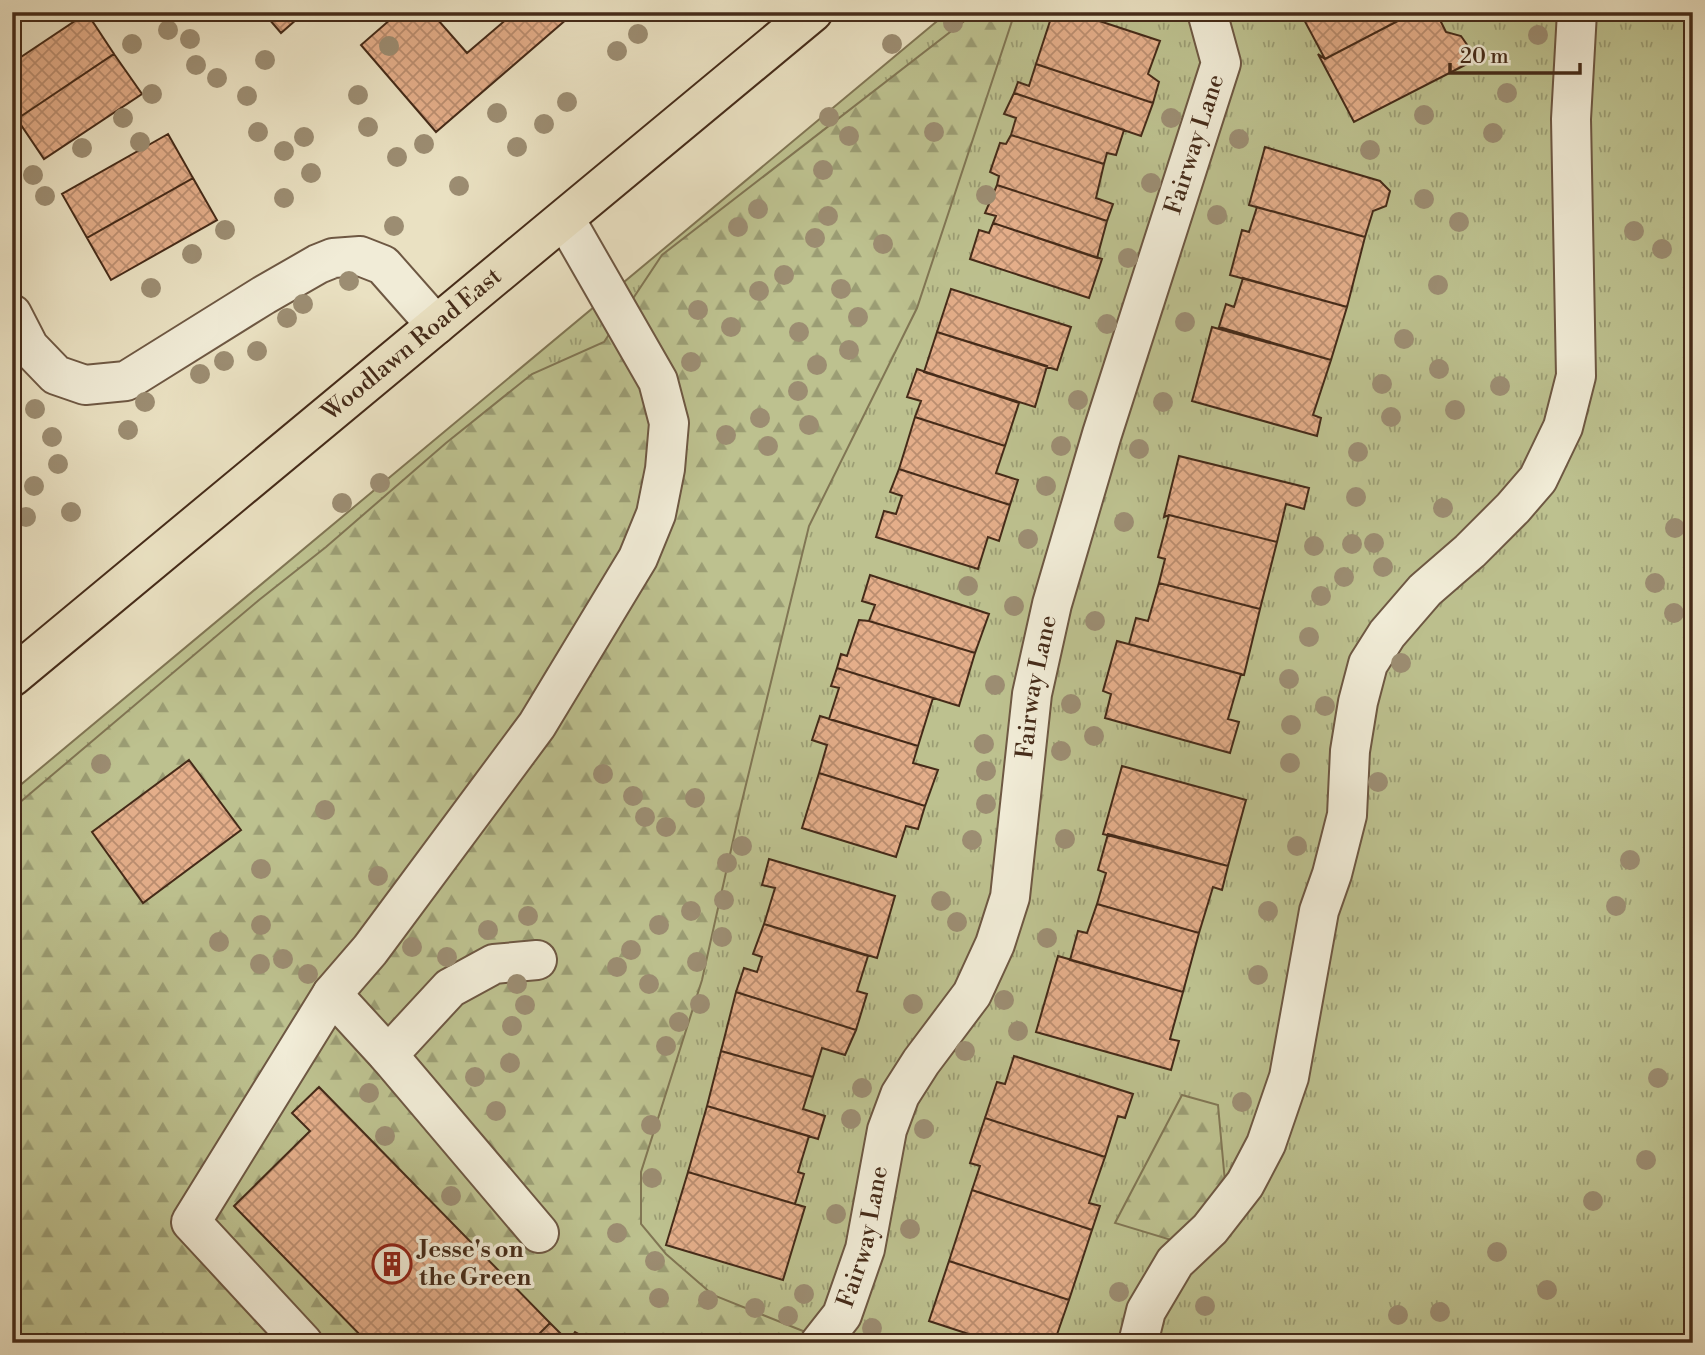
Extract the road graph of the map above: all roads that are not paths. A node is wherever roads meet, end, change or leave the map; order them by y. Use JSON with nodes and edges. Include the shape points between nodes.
{"nodes":[{"id":1,"x":813,"y":12,"type":"edge"},
{"id":2,"x":1207,"y":12,"type":"edge"},
{"id":3,"x":1577,"y":12,"type":"edge"},
{"id":4,"x":565,"y":219,"type":"junction"},
{"id":5,"x":12,"y":314,"type":"edge"},
{"id":6,"x":436,"y":325,"type":"junction"},
{"id":7,"x":12,"y":677,"type":"edge"},
{"id":8,"x":537,"y":960,"type":"dead end"},
{"id":9,"x":332,"y":994,"type":"junction"},
{"id":10,"x":388,"y":1055,"type":"junction"},
{"id":11,"x":539,"y":1233,"type":"dead end"},
{"id":12,"x":303,"y":1343,"type":"edge"},
{"id":13,"x":820,"y":1343,"type":"edge"},
{"id":14,"x":1138,"y":1343,"type":"edge"}],
"edges":[{"from":1,"to":4,"type":"main road","name":"Woodlawn Road East"},
{"from":2,"to":13,"type":"street","name":"Fairway Lane","via":[[1221,63],[1052,604],[1032,694],[1012,890],[996,943],[972,994],[900,1095],[887,1130],[865,1249],[842,1315]]},
{"from":3,"to":14,"type":"street","via":[[1571,119],[1576,376],[1563,427],[1538,478],[1470,551],[1425,590],[1368,664],[1350,751],[1347,815],[1319,911],[1289,1077],[1266,1144],[1245,1184],[1210,1229],[1175,1262],[1146,1311]]},
{"from":4,"to":6,"type":"main road","name":"Woodlawn Road East"},
{"from":4,"to":9,"type":"street","via":[[658,381],[669,423],[656,514],[638,558],[537,725]]},
{"from":5,"to":6,"type":"street","via":[[29,347],[56,375],[85,385],[126,381],[333,258],[360,256],[383,265]]},
{"from":6,"to":7,"type":"main road","name":"Woodlawn Road East"},
{"from":8,"to":10,"type":"street","via":[[494,964],[450,988]]},
{"from":9,"to":10,"type":"street"},
{"from":9,"to":12,"type":"street","via":[[191,1222]]},
{"from":10,"to":11,"type":"street"}]}
